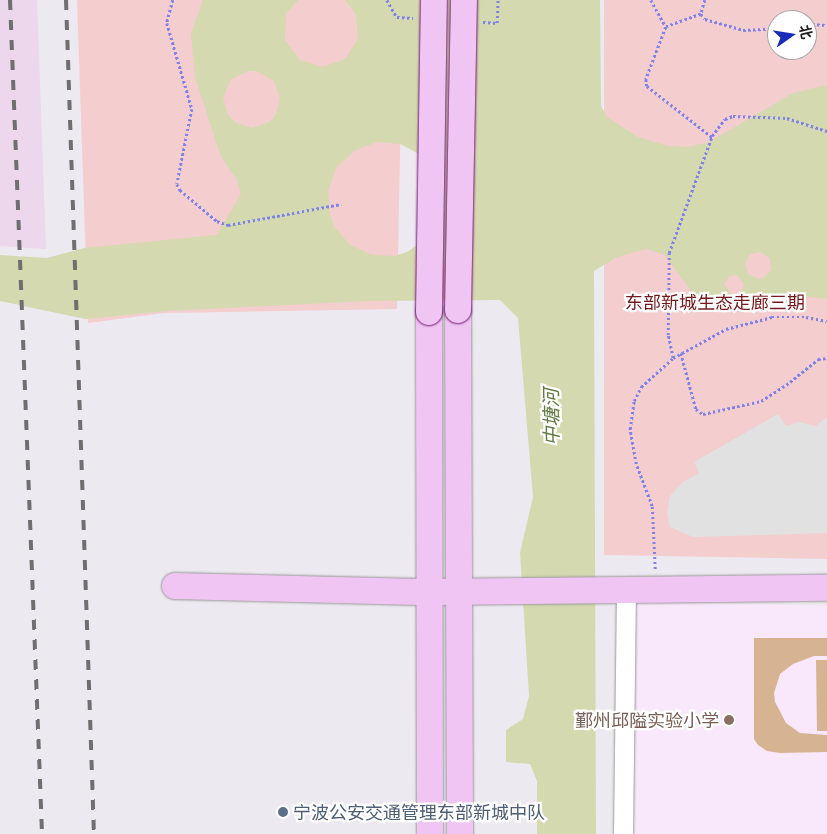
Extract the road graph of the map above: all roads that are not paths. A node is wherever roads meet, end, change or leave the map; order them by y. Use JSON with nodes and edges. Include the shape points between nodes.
{"nodes":[{"id":1,"x":434,"y":0,"type":"edge"},
{"id":2,"x":464,"y":0,"type":"edge"},
{"id":3,"x":175,"y":586,"type":"dead end"},
{"id":4,"x":827,"y":588,"type":"edge"},
{"id":5,"x":459,"y":591,"type":"junction"},
{"id":6,"x":623,"y":591,"type":"junction"},
{"id":7,"x":429,"y":592,"type":"junction"},
{"id":8,"x":430,"y":834,"type":"edge"},
{"id":9,"x":460,"y":834,"type":"edge"},
{"id":10,"x":624,"y":834,"type":"edge"}],
"edges":[{"from":1,"to":7,"type":"main road","bridge":true},
{"from":2,"to":5,"type":"main road","bridge":true,"via":[[458,310]]},
{"from":3,"to":7,"type":"main road"},
{"from":4,"to":6,"type":"main road"},
{"from":5,"to":6,"type":"main road"},
{"from":5,"to":7,"type":"main road"},
{"from":5,"to":9,"type":"main road"},
{"from":6,"to":10,"type":"street"},
{"from":7,"to":8,"type":"main road"}]}
